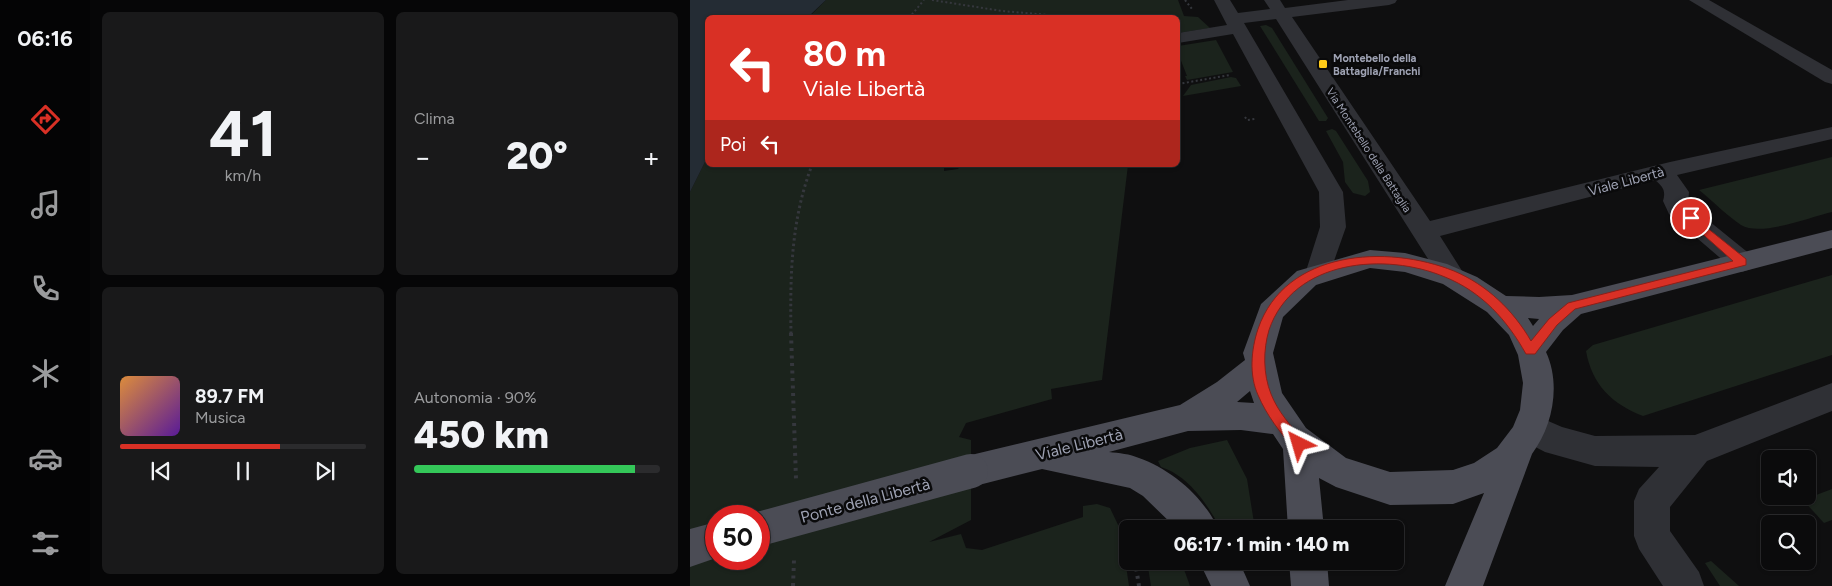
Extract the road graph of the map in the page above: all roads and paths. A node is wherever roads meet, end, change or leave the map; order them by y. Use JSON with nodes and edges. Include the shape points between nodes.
{"nodes":[{"id":1,"x":924,"y":0,"type":"edge"},
{"id":2,"x":932,"y":0,"type":"edge"},
{"id":3,"x":1185,"y":0,"type":"edge"},
{"id":4,"x":1222,"y":0,"type":"edge"},
{"id":5,"x":1389,"y":0,"type":"edge"},
{"id":6,"x":1697,"y":0,"type":"edge"},
{"id":7,"x":1339,"y":3,"type":"edge"},
{"id":8,"x":1276,"y":6,"type":"edge"},
{"id":9,"x":1192,"y":10,"type":"dead end"},
{"id":10,"x":912,"y":15,"type":"edge"},
{"id":11,"x":1049,"y":15,"type":"edge"},
{"id":12,"x":1236,"y":24,"type":"junction"},
{"id":13,"x":1180,"y":38,"type":"edge"},
{"id":14,"x":1238,"y":74,"type":"dead end"},
{"id":15,"x":1832,"y":78,"type":"edge"},
{"id":16,"x":1180,"y":84,"type":"edge"},
{"id":17,"x":1832,"y":133,"type":"edge"},
{"id":18,"x":811,"y":167,"type":"edge"},
{"id":19,"x":1660,"y":173,"type":"junction"},
{"id":20,"x":1422,"y":232,"type":"junction"},
{"id":21,"x":1832,"y":239,"type":"edge"},
{"id":22,"x":1742,"y":262,"type":"junction"},
{"id":23,"x":1319,"y":271,"type":"junction"},
{"id":24,"x":1451,"y":274,"type":"junction"},
{"id":25,"x":1499,"y":306,"type":"junction"},
{"id":26,"x":1572,"y":306,"type":"junction"},
{"id":27,"x":1530,"y":350,"type":"junction"},
{"id":28,"x":1258,"y":367,"type":"junction"},
{"id":29,"x":1832,"y":397,"type":"edge"},
{"id":30,"x":1188,"y":417,"type":"junction"},
{"id":31,"x":1288,"y":432,"type":"junction"},
{"id":32,"x":1524,"y":440,"type":"junction"},
{"id":33,"x":1695,"y":450,"type":"junction"},
{"id":34,"x":1036,"y":455,"type":"junction"},
{"id":35,"x":971,"y":471,"type":"joint"},
{"id":36,"x":796,"y":482,"type":"dead end"},
{"id":37,"x":1193,"y":520,"type":"edge"},
{"id":38,"x":1304,"y":520,"type":"edge"},
{"id":39,"x":770,"y":526,"type":"edge"},
{"id":40,"x":705,"y":543,"type":"edge"},
{"id":41,"x":690,"y":548,"type":"edge"},
{"id":42,"x":794,"y":555,"type":"dead end"},
{"id":43,"x":1137,"y":570,"type":"edge"},
{"id":44,"x":1223,"y":570,"type":"edge"},
{"id":45,"x":1309,"y":570,"type":"edge"},
{"id":46,"x":793,"y":586,"type":"edge"},
{"id":47,"x":1140,"y":586,"type":"edge"},
{"id":48,"x":1231,"y":586,"type":"edge"},
{"id":49,"x":1310,"y":586,"type":"edge"},
{"id":50,"x":1464,"y":586,"type":"edge"},
{"id":51,"x":1686,"y":586,"type":"edge"}],
"edges":[{"from":1,"to":10,"type":"path"},
{"from":2,"to":11,"type":"path"},
{"from":3,"to":9,"type":"path"},
{"from":4,"to":12,"type":"street"},
{"from":5,"to":7,"type":"street"},
{"from":6,"to":15,"type":"street"},
{"from":7,"to":8,"type":"street"},
{"from":8,"to":12,"type":"street"},
{"from":8,"to":20,"type":"street","name":"Via Montebello della Battaglia"},
{"from":12,"to":13,"type":"street"},
{"from":12,"to":23,"type":"street","via":[[1331,192],[1333,227]]},
{"from":14,"to":16,"type":"path"},
{"from":17,"to":19,"type":"street","name":"Viale Libertà"},
{"from":18,"to":36,"type":"path","via":[[803,185],[793,232],[789,282]]},
{"from":19,"to":20,"type":"street","name":"Viale Libertà"},
{"from":19,"to":22,"type":"street","via":[[1672,182],[1677,192],[1675,201],[1678,208]]},
{"from":20,"to":24,"type":"street","name":"Via Montebello della Battaglia"},
{"from":21,"to":22,"type":"main road"},
{"from":22,"to":26,"type":"main road"},
{"from":23,"to":24,"type":"main road","via":[[1370,259],[1424,265]]},
{"from":23,"to":28,"type":"main road","via":[[1280,299],[1267,319],[1259,342]]},
{"from":24,"to":25,"type":"main road"},
{"from":25,"to":26,"type":"main road"},
{"from":25,"to":27,"type":"main road","via":[[1517,326]]},
{"from":26,"to":27,"type":"main road","via":[[1553,322]]},
{"from":27,"to":32,"type":"main road","via":[[1538,376],[1539,402]]},
{"from":28,"to":30,"type":"main road","name":"Viale Libertà"},
{"from":28,"to":31,"type":"main road","via":[[1264,394]]},
{"from":29,"to":33,"type":"street"},
{"from":30,"to":31,"type":"main road","name":"Viale Libertà","via":[[1241,416]]},
{"from":30,"to":34,"type":"main road","name":"Viale Libertà"},
{"from":31,"to":32,"type":"main road","via":[[1326,465],[1358,481],[1413,491],[1465,485],[1494,472]]},
{"from":31,"to":38,"type":"main road"},
{"from":32,"to":33,"type":"street","via":[[1557,441],[1595,451]]},
{"from":32,"to":50,"type":"main road"},
{"from":33,"to":51,"type":"street","via":[[1652,501],[1652,536]]},
{"from":34,"to":35,"type":"main road","name":"Viale Libertà"},
{"from":34,"to":37,"type":"main road","via":[[1059,456],[1137,473],[1182,506]]},
{"from":35,"to":39,"type":"main road","name":"Ponte della Libertà","bridge":true},
{"from":40,"to":41,"type":"main road"},
{"from":42,"to":46,"type":"path"},
{"from":43,"to":47,"type":"path"},
{"from":44,"to":48,"type":"main road"},
{"from":45,"to":49,"type":"main road"}]}
